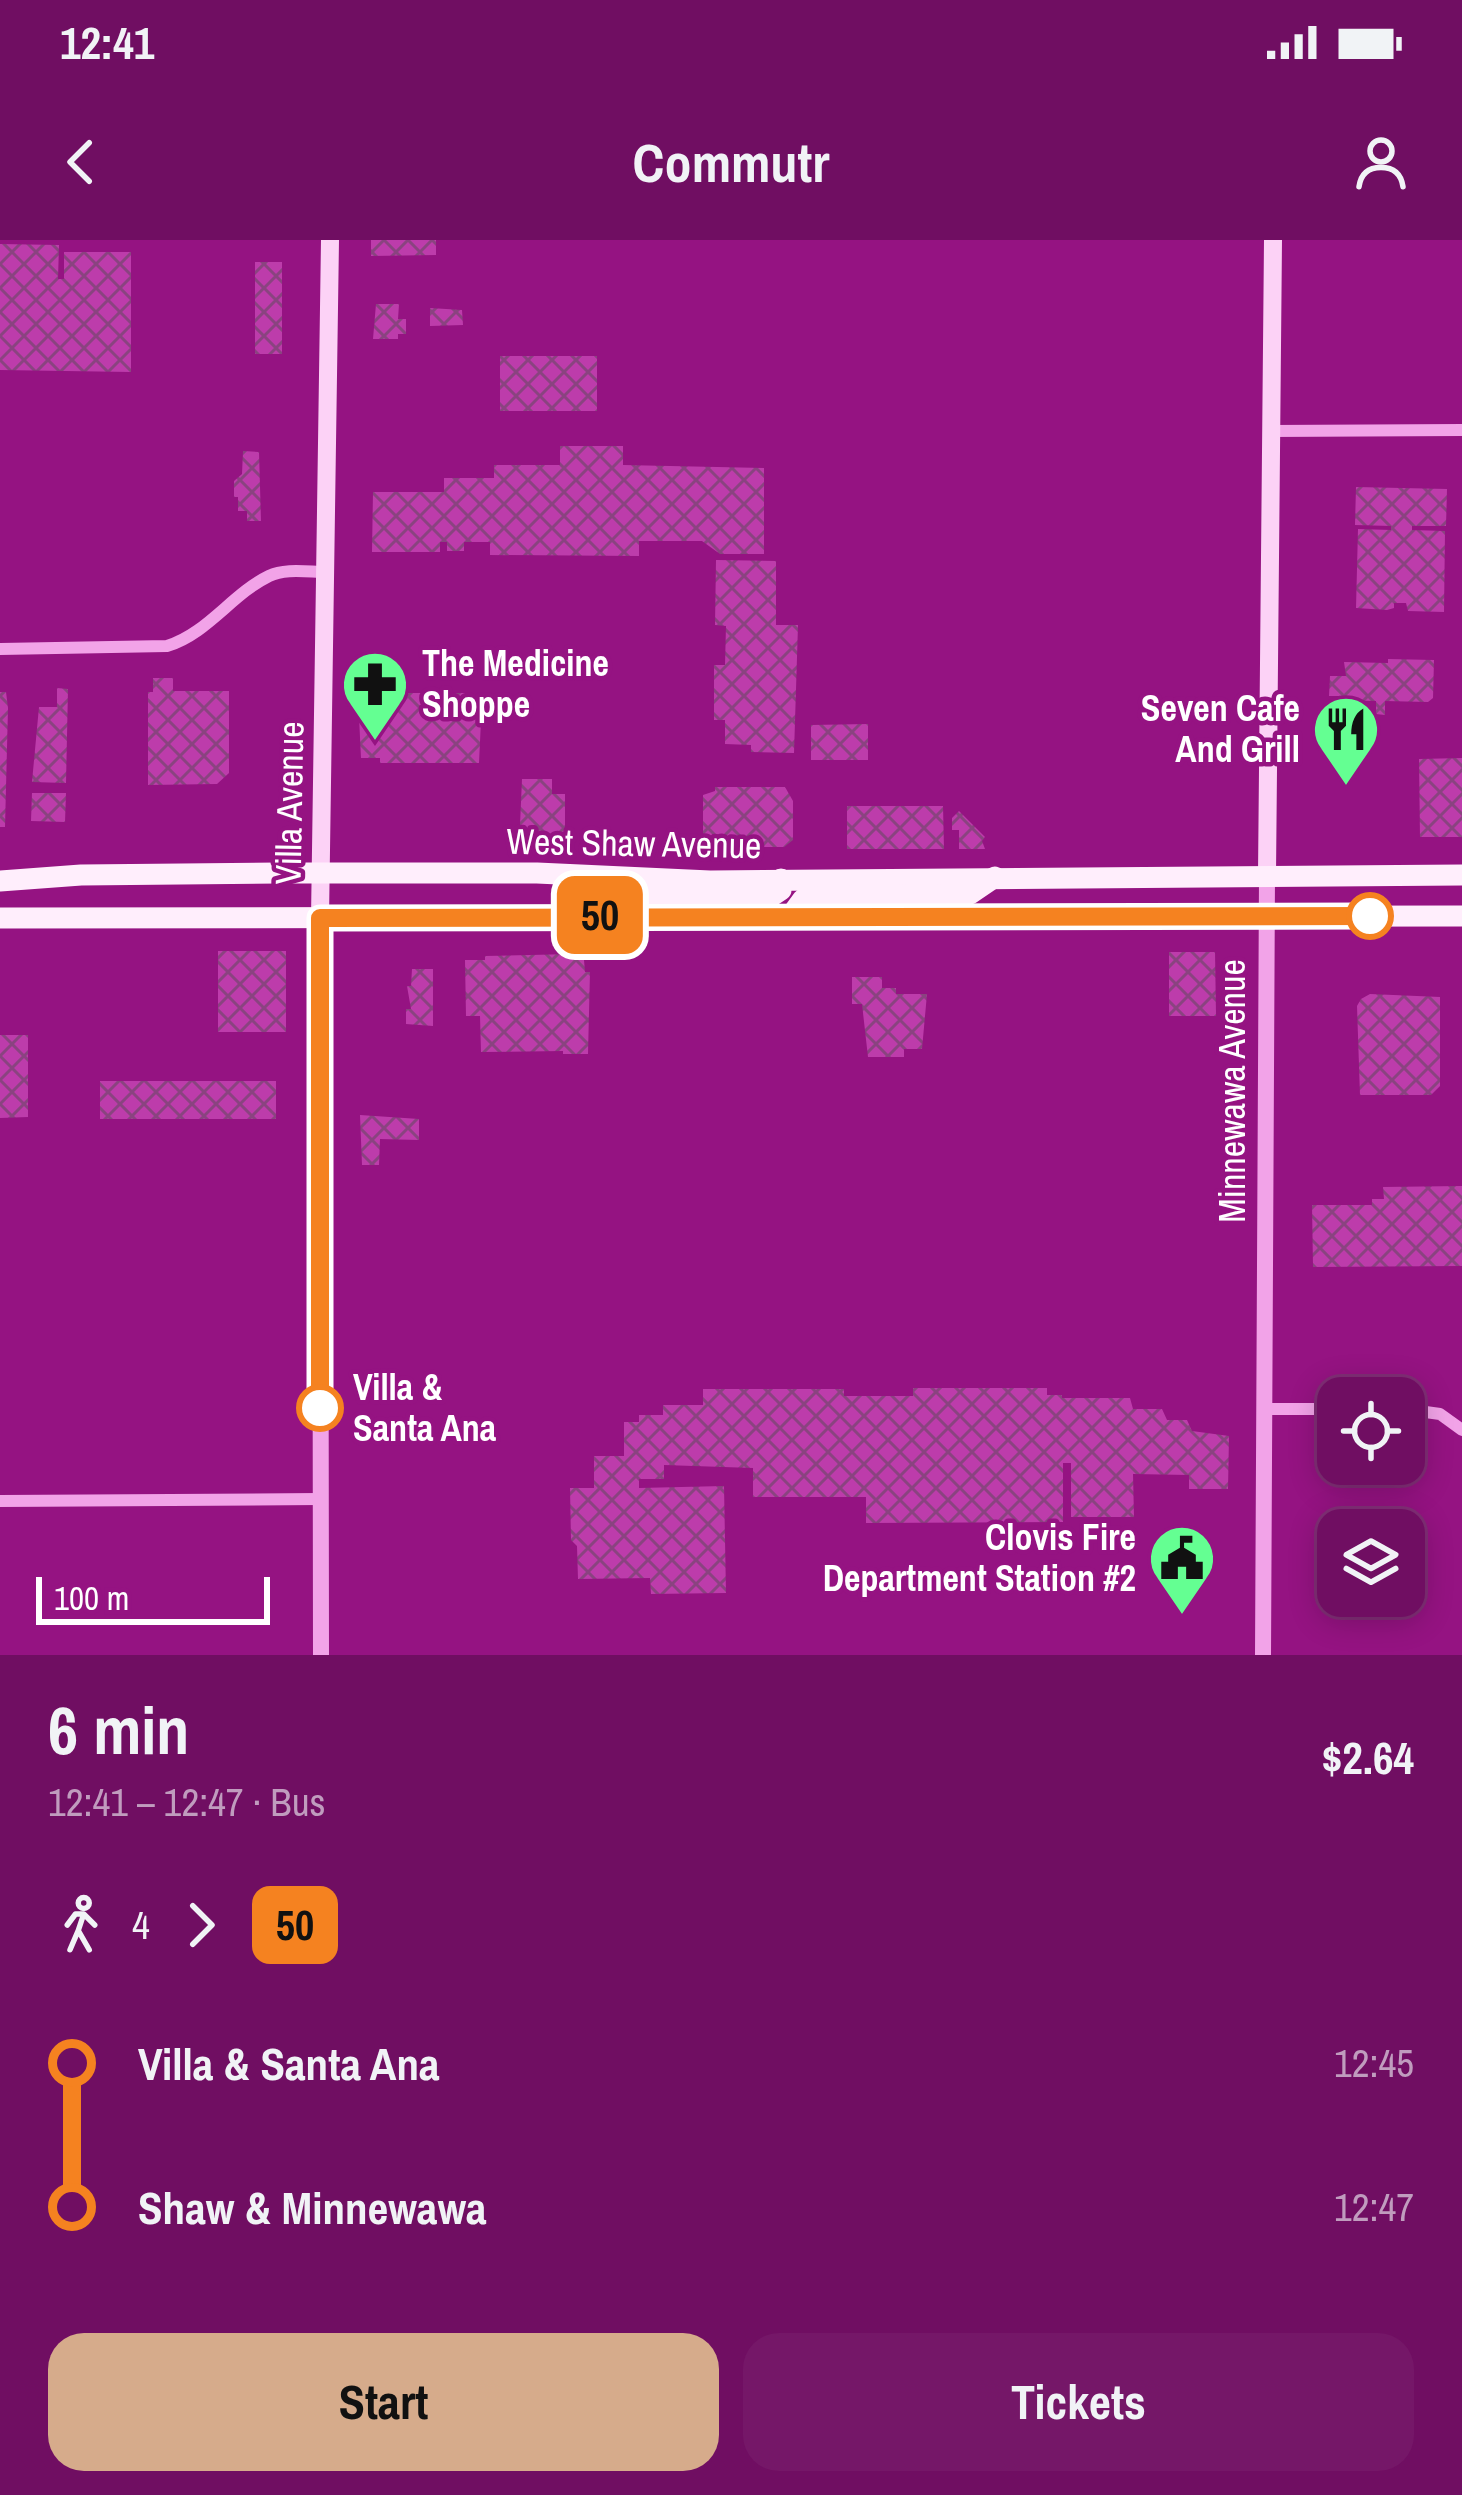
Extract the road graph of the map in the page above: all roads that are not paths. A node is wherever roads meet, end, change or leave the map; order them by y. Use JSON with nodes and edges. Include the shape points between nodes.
{"nodes":[{"id":1,"x":330,"y":240,"type":"edge"},
{"id":2,"x":1273,"y":240,"type":"edge"},
{"id":3,"x":1462,"y":430,"type":"edge"},
{"id":4,"x":1270,"y":431,"type":"junction"},
{"id":5,"x":326,"y":572,"type":"junction"},
{"id":6,"x":0,"y":649,"type":"edge"},
{"id":7,"x":322,"y":874,"type":"junction"},
{"id":8,"x":1267,"y":875,"type":"junction"},
{"id":9,"x":1462,"y":875,"type":"edge"},
{"id":10,"x":995,"y":877,"type":"junction"},
{"id":11,"x":782,"y":879,"type":"junction"},
{"id":12,"x":0,"y":880,"type":"edge"},
{"id":13,"x":793,"y":914,"type":"junction"},
{"id":14,"x":614,"y":915,"type":"junction"},
{"id":15,"x":1265,"y":916,"type":"junction"},
{"id":16,"x":1462,"y":916,"type":"edge"},
{"id":17,"x":0,"y":918,"type":"edge"},
{"id":18,"x":320,"y":918,"type":"junction"},
{"id":19,"x":1263,"y":1409,"type":"junction"},
{"id":20,"x":1317,"y":1409,"type":"edge"},
{"id":21,"x":1425,"y":1412,"type":"edge"},
{"id":22,"x":1462,"y":1430,"type":"edge"},
{"id":23,"x":320,"y":1499,"type":"junction"},
{"id":24,"x":0,"y":1501,"type":"edge"},
{"id":25,"x":321,"y":1655,"type":"edge"},
{"id":26,"x":1263,"y":1655,"type":"edge"}],
"edges":[{"from":1,"to":5,"type":"main road","name":"Villa Avenue"},
{"from":2,"to":4,"type":"main road","name":"Minnewawa Avenue"},
{"from":3,"to":4,"type":"street"},
{"from":4,"to":8,"type":"main road","name":"Minnewawa Avenue"},
{"from":5,"to":6,"type":"street","via":[[268,577],[167,646]]},
{"from":5,"to":7,"type":"main road","name":"Villa Avenue"},
{"from":7,"to":11,"type":"main road","name":"West Shaw Avenue"},
{"from":7,"to":12,"type":"main road","name":"West Shaw Avenue"},
{"from":7,"to":18,"type":"main road","name":"Villa Avenue"},
{"from":8,"to":9,"type":"main road","name":"West Shaw Avenue"},
{"from":8,"to":10,"type":"main road","name":"West Shaw Avenue"},
{"from":8,"to":15,"type":"street","name":"Minnewawa Avenue"},
{"from":10,"to":11,"type":"main road","name":"West Shaw Avenue"},
{"from":10,"to":13,"type":"main road","via":[[970,894],[812,897]]},
{"from":11,"to":14,"type":"main road","via":[[769,898],[635,898]]},
{"from":13,"to":14,"type":"main road","name":"West Shaw Avenue"},
{"from":13,"to":15,"type":"main road","name":"West Shaw Avenue"},
{"from":14,"to":18,"type":"main road","name":"West Shaw Avenue"},
{"from":15,"to":16,"type":"main road","name":"West Shaw Avenue"},
{"from":15,"to":19,"type":"street","name":"Minnewawa Avenue"},
{"from":17,"to":18,"type":"main road","name":"West Shaw Avenue"},
{"from":18,"to":23,"type":"street","name":"Villa Avenue"},
{"from":19,"to":20,"type":"street"},
{"from":19,"to":26,"type":"street","name":"Minnewawa Avenue"},
{"from":21,"to":22,"type":"street"},
{"from":23,"to":24,"type":"street"},
{"from":23,"to":25,"type":"street","name":"Villa Avenue"}]}
